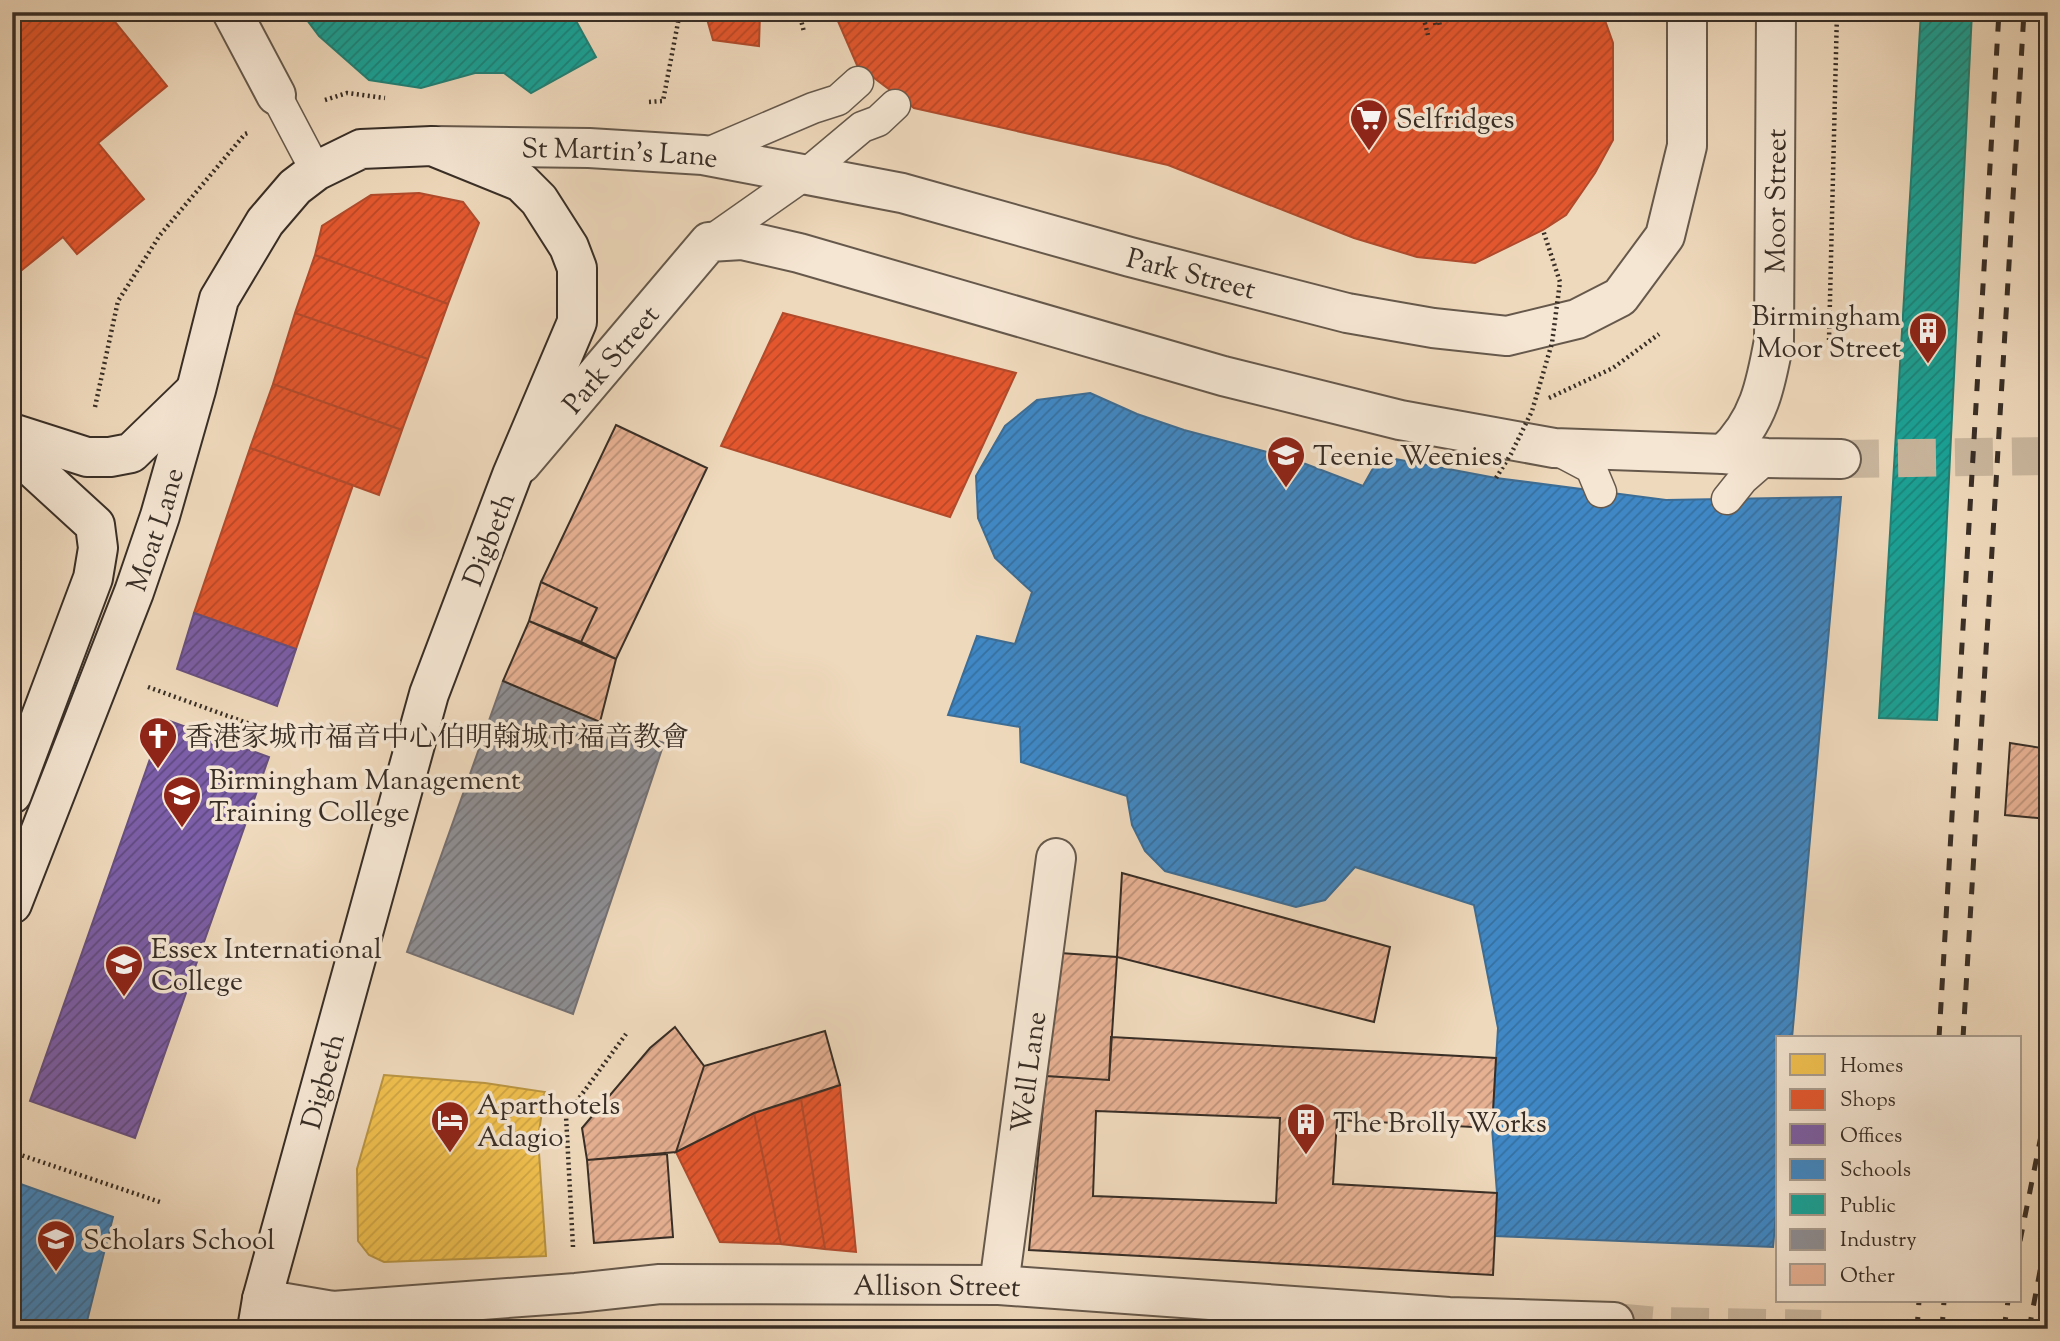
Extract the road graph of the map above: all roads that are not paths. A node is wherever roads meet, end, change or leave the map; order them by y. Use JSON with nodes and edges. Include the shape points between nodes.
{"nodes":[{"id":1,"x":232,"y":12,"type":"edge"},
{"id":2,"x":1687,"y":12,"type":"edge"},
{"id":3,"x":1776,"y":12,"type":"edge"},
{"id":4,"x":858,"y":82,"type":"dead end"},
{"id":5,"x":276,"y":95,"type":"joint"},
{"id":6,"x":895,"y":105,"type":"dead end"},
{"id":7,"x":432,"y":146,"type":"junction"},
{"id":8,"x":703,"y":155,"type":"junction"},
{"id":9,"x":316,"y":171,"type":"junction"},
{"id":10,"x":806,"y":174,"type":"junction"},
{"id":11,"x":709,"y":242,"type":"junction"},
{"id":12,"x":196,"y":390,"type":"junction"},
{"id":13,"x":12,"y":433,"type":"edge"},
{"id":14,"x":1543,"y":446,"type":"junction"},
{"id":15,"x":12,"y":449,"type":"edge"},
{"id":16,"x":1724,"y":454,"type":"junction"},
{"id":17,"x":1767,"y":458,"type":"junction"},
{"id":18,"x":1841,"y":459,"type":"tunnel mouth"},
{"id":19,"x":512,"y":475,"type":"junction"},
{"id":20,"x":1601,"y":492,"type":"dead end"},
{"id":21,"x":1727,"y":499,"type":"dead end"},
{"id":22,"x":12,"y":794,"type":"edge"},
{"id":23,"x":1056,"y":858,"type":"dead end"},
{"id":24,"x":13,"y":889,"type":"edge"},
{"id":25,"x":999,"y":1285,"type":"junction"},
{"id":26,"x":259,"y":1314,"type":"edge"},
{"id":27,"x":1614,"y":1322,"type":"dead end"},
{"id":28,"x":1449,"y":1323,"type":"edge"}],
"edges":[{"from":1,"to":5,"type":"street"},
{"from":2,"to":10,"type":"street","name":"Park Street","via":[[1687,146],[1665,236],[1620,297],[1577,319],[1507,336],[1347,313],[902,194]]},
{"from":3,"to":16,"type":"street","name":"Moor Street","via":[[1774,340],[1756,412]]},
{"from":4,"to":8,"type":"lane","via":[[838,100]]},
{"from":5,"to":9,"type":"lane"},
{"from":6,"to":10,"type":"lane"},
{"from":7,"to":8,"type":"street","name":"St Martin's Lane"},
{"from":7,"to":9,"type":"street","name":"St Martin's Lane","via":[[361,149]]},
{"from":7,"to":19,"type":"street","name":"St Martin's Lane","via":[[522,182],[547,212],[577,268],[577,322]]},
{"from":8,"to":10,"type":"street","name":"St Martin's Lane"},
{"from":9,"to":12,"type":"street","name":"Moat Lane","via":[[295,187],[265,222],[219,299]]},
{"from":10,"to":11,"type":"lane","name":"Park Street"},
{"from":11,"to":14,"type":"street","via":[[742,240],[799,253],[1223,376],[1400,420]]},
{"from":11,"to":19,"type":"street","name":"Park Street"},
{"from":12,"to":13,"type":"street","via":[[131,453],[87,457]]},
{"from":12,"to":24,"type":"street","name":"Moat Lane","via":[[134,592]]},
{"from":14,"to":16,"type":"street"},
{"from":14,"to":20,"type":"lane","via":[[1591,468]]},
{"from":15,"to":22,"type":"street","via":[[95,525],[98,548],[93,578]]},
{"from":16,"to":17,"type":"street"},
{"from":17,"to":18,"type":"street"},
{"from":17,"to":21,"type":"lane"},
{"from":19,"to":26,"type":"street","name":"Digbeth","via":[[429,694]]},
{"from":23,"to":25,"type":"street","name":"Well Lane"},
{"from":25,"to":26,"type":"street","name":"Allison Street","via":[[660,1284]]},
{"from":25,"to":28,"type":"street","name":"Allison Street"},
{"from":27,"to":28,"type":"street","name":"Allison Street"}]}
